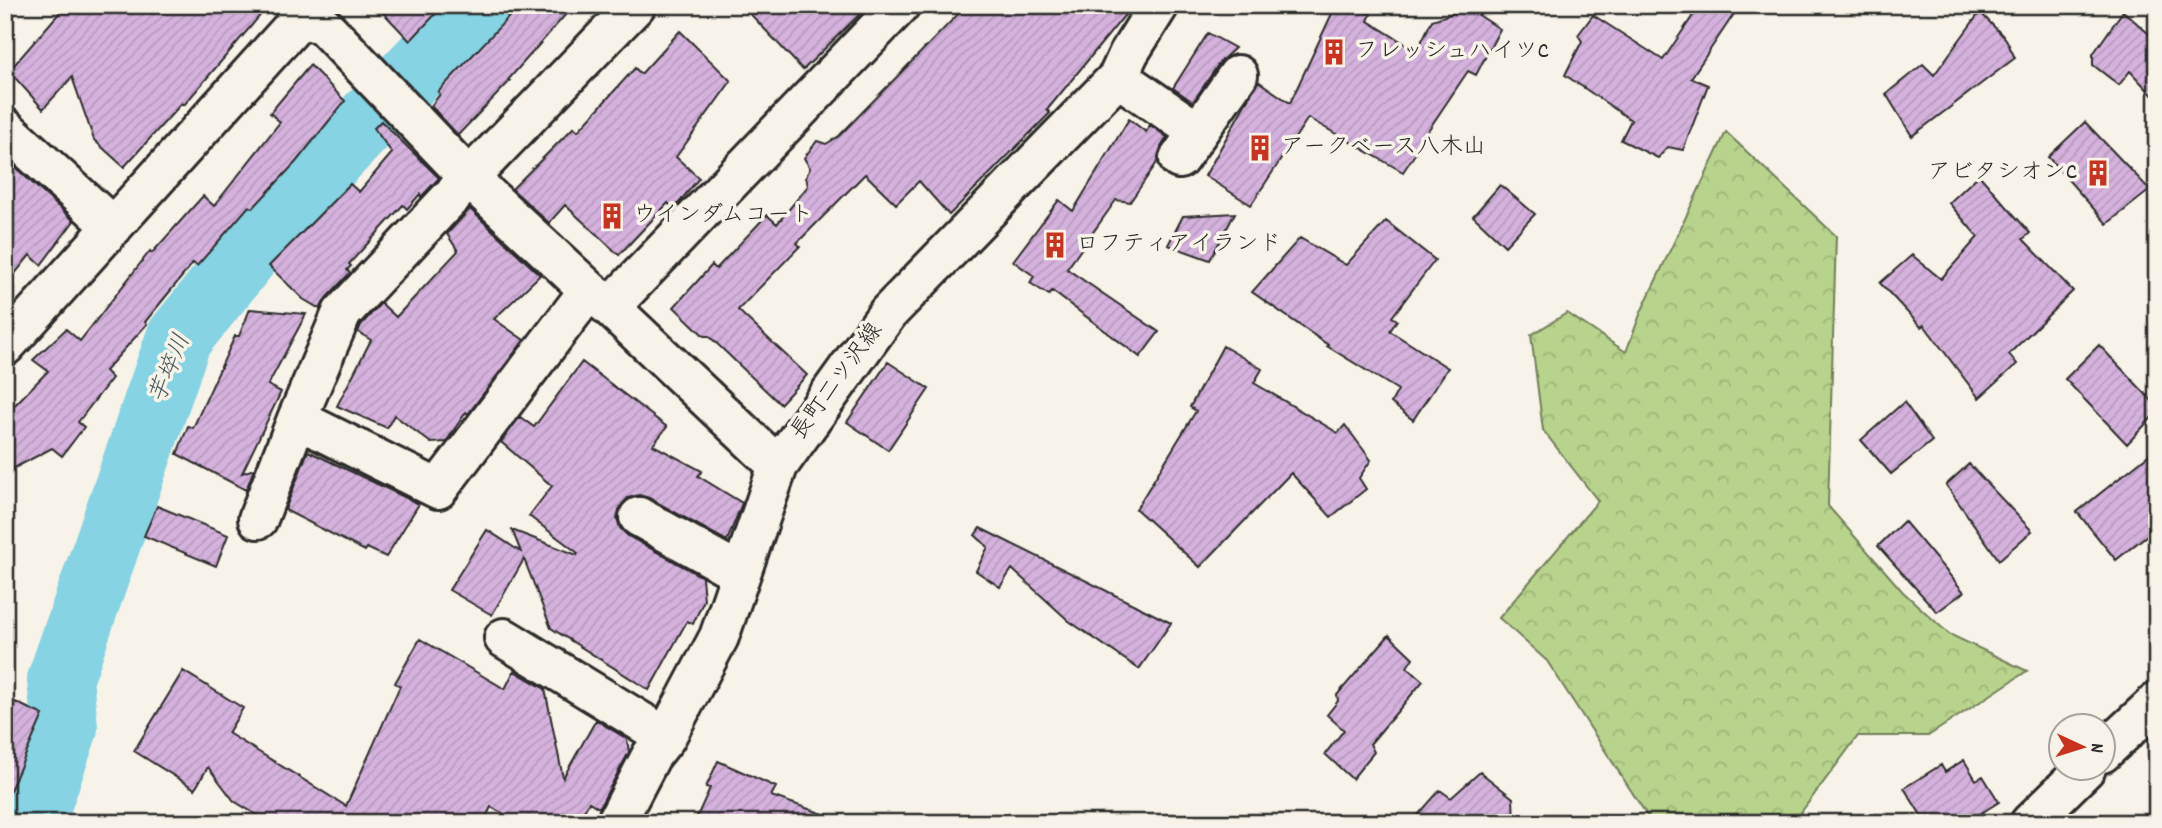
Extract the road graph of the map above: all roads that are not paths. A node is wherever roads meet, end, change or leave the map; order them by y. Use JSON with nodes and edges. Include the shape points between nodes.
{"nodes":[{"id":1,"x":636,"y":5,"type":"edge"},
{"id":2,"x":900,"y":5,"type":"edge"},
{"id":3,"x":1159,"y":5,"type":"edge"},
{"id":4,"x":315,"y":14,"type":"edge"},
{"id":5,"x":1238,"y":75,"type":"dead end"},
{"id":6,"x":1118,"y":77,"type":"junction"},
{"id":7,"x":5,"y":128,"type":"edge"},
{"id":8,"x":468,"y":178,"type":"junction"},
{"id":9,"x":113,"y":227,"type":"junction"},
{"id":10,"x":599,"y":299,"type":"junction"},
{"id":11,"x":5,"y":346,"type":"edge"},
{"id":12,"x":297,"y":419,"type":"junction"},
{"id":13,"x":778,"y":466,"type":"junction"},
{"id":14,"x":639,"y":517,"type":"dead end"},
{"id":15,"x":258,"y":519,"type":"dead end"},
{"id":16,"x":740,"y":573,"type":"junction"},
{"id":17,"x":504,"y":638,"type":"dead end"},
{"id":18,"x":2157,"y":702,"type":"edge"},
{"id":19,"x":666,"y":737,"type":"junction"},
{"id":20,"x":2116,"y":740,"type":"edge"},
{"id":21,"x":2072,"y":782,"type":"edge"},
{"id":22,"x":617,"y":823,"type":"edge"},
{"id":23,"x":2030,"y":823,"type":"edge"}],
"edges":[{"from":1,"to":8,"type":"street"},
{"from":2,"to":10,"type":"street"},
{"from":3,"to":6,"type":"street","name":"長町二ツ沢線"},
{"from":4,"to":8,"type":"street"},
{"from":4,"to":9,"type":"street"},
{"from":5,"to":6,"type":"street","via":[[1188,146]]},
{"from":6,"to":13,"type":"street","name":"長町二ツ沢線","via":[[888,313]]},
{"from":7,"to":9,"type":"street"},
{"from":8,"to":10,"type":"street"},
{"from":8,"to":12,"type":"street","via":[[342,313]]},
{"from":9,"to":11,"type":"street"},
{"from":10,"to":12,"type":"street","via":[[438,489]]},
{"from":10,"to":13,"type":"street"},
{"from":12,"to":15,"type":"street"},
{"from":13,"to":16,"type":"street","name":"長町二ツ沢線"},
{"from":14,"to":16,"type":"street"},
{"from":16,"to":19,"type":"street","name":"長町二ツ沢線","via":[[719,637]]},
{"from":17,"to":19,"type":"street"},
{"from":18,"to":20,"type":"street"},
{"from":19,"to":22,"type":"street","name":"長町二ツ沢線","via":[[651,756]]},
{"from":21,"to":23,"type":"street"}]}
